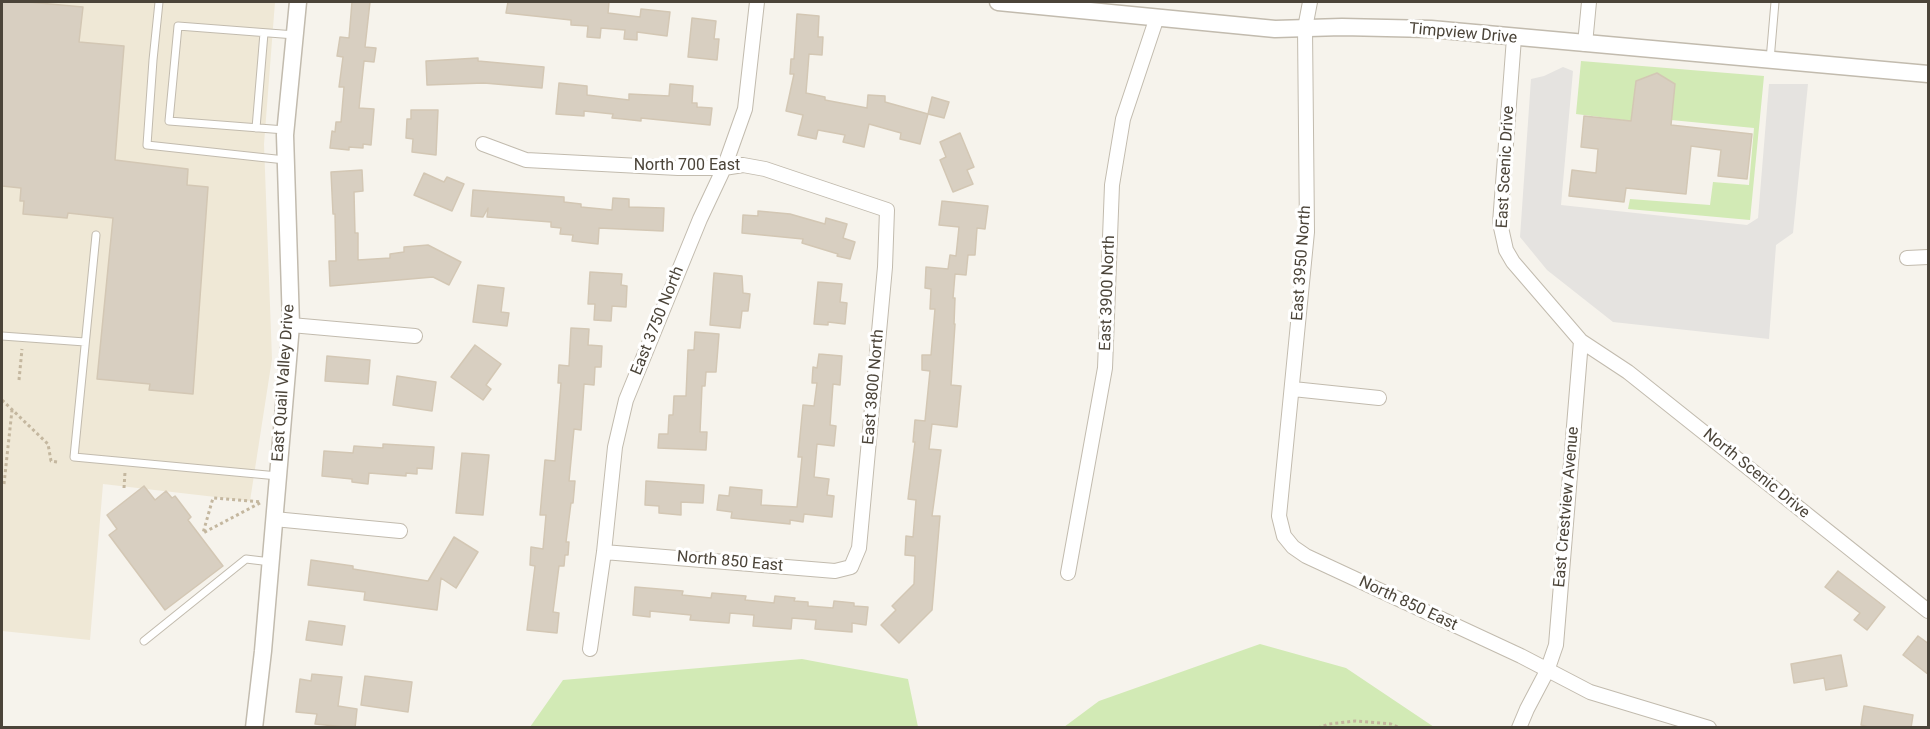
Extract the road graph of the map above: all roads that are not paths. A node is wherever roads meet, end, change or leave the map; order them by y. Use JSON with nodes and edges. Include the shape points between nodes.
{"nodes":[{"id":1,"x":159,"y":2,"type":"edge"},
{"id":2,"x":298,"y":2,"type":"edge"},
{"id":3,"x":757,"y":2,"type":"edge"},
{"id":4,"x":998,"y":2,"type":"edge"},
{"id":5,"x":1310,"y":2,"type":"edge"},
{"id":6,"x":1588,"y":2,"type":"edge"},
{"id":7,"x":1775,"y":2,"type":"edge"},
{"id":8,"x":1157,"y":17,"type":"junction"},
{"id":9,"x":1305,"y":28,"type":"junction"},
{"id":10,"x":264,"y":33,"type":"junction"},
{"id":11,"x":295,"y":35,"type":"junction"},
{"id":12,"x":1514,"y":38,"type":"junction"},
{"id":13,"x":1585,"y":44,"type":"junction"},
{"id":14,"x":1770,"y":60,"type":"junction"},
{"id":15,"x":1929,"y":74,"type":"edge"},
{"id":16,"x":256,"y":128,"type":"junction"},
{"id":17,"x":285,"y":130,"type":"junction"},
{"id":18,"x":483,"y":144,"type":"dead end"},
{"id":19,"x":286,"y":160,"type":"junction"},
{"id":20,"x":724,"y":168,"type":"junction"},
{"id":21,"x":887,"y":210,"type":"joint"},
{"id":22,"x":96,"y":235,"type":"dead end"},
{"id":23,"x":1929,"y":257,"type":"edge"},
{"id":24,"x":1907,"y":258,"type":"dead end"},
{"id":25,"x":291,"y":325,"type":"junction"},
{"id":26,"x":2,"y":336,"type":"edge"},
{"id":27,"x":415,"y":336,"type":"dead end"},
{"id":28,"x":1581,"y":341,"type":"junction"},
{"id":29,"x":85,"y":342,"type":"junction"},
{"id":30,"x":1293,"y":389,"type":"junction"},
{"id":31,"x":1378,"y":398,"type":"dead end"},
{"id":32,"x":278,"y":476,"type":"junction"},
{"id":33,"x":270,"y":508,"type":"junction"},
{"id":34,"x":1280,"y":524,"type":"joint"},
{"id":35,"x":400,"y":531,"type":"dead end"},
{"id":36,"x":604,"y":552,"type":"junction"},
{"id":37,"x":271,"y":562,"type":"junction"},
{"id":38,"x":853,"y":562,"type":"joint"},
{"id":39,"x":1068,"y":573,"type":"dead end"},
{"id":40,"x":1929,"y":611,"type":"edge"},
{"id":41,"x":144,"y":640,"type":"dead end"},
{"id":42,"x":590,"y":650,"type":"dead end"},
{"id":43,"x":1546,"y":671,"type":"junction"},
{"id":44,"x":254,"y":728,"type":"edge"},
{"id":45,"x":1520,"y":728,"type":"edge"},
{"id":46,"x":1709,"y":728,"type":"edge"}],
"edges":[{"from":1,"to":19,"type":"lane","via":[[147,145]]},
{"from":2,"to":11,"type":"street","name":"East Quail Valley Drive"},
{"from":3,"to":20,"type":"street","name":"East 3750 North","via":[[745,109]]},
{"from":4,"to":8,"type":"street","name":"Timpview Drive"},
{"from":5,"to":9,"type":"street","name":"East 3950 North"},
{"from":6,"to":13,"type":"street"},
{"from":7,"to":14,"type":"lane"},
{"from":8,"to":9,"type":"street","name":"Timpview Drive","via":[[1275,29]]},
{"from":8,"to":39,"type":"street","name":"East 3900 North","via":[[1123,119],[1112,185],[1105,368]]},
{"from":9,"to":12,"type":"street","name":"Timpview Drive","via":[[1431,29]]},
{"from":9,"to":30,"type":"street","name":"East 3950 North","via":[[1307,232]]},
{"from":10,"to":11,"type":"lane"},
{"from":10,"to":16,"type":"lane"},
{"from":10,"to":16,"type":"lane","via":[[178,26],[169,121]]},
{"from":11,"to":17,"type":"street","name":"East Quail Valley Drive"},
{"from":12,"to":13,"type":"street","name":"Timpview Drive"},
{"from":12,"to":28,"type":"street","name":"East Scenic Drive","via":[[1502,237],[1513,262]]},
{"from":13,"to":14,"type":"street","name":"Timpview Drive"},
{"from":14,"to":15,"type":"street","name":"Timpview Drive"},
{"from":16,"to":17,"type":"lane"},
{"from":17,"to":19,"type":"street","name":"East Quail Valley Drive"},
{"from":18,"to":20,"type":"street","name":"North 700 East","via":[[526,160]]},
{"from":19,"to":25,"type":"street","name":"East Quail Valley Drive"},
{"from":20,"to":21,"type":"street","name":"North 700 East","via":[[743,165],[765,169]]},
{"from":20,"to":36,"type":"street","name":"East 3750 North","via":[[626,400],[615,447]]},
{"from":21,"to":38,"type":"street","name":"East 3800 North","via":[[859,548]]},
{"from":22,"to":29,"type":"lane"},
{"from":23,"to":24,"type":"street"},
{"from":25,"to":27,"type":"street"},
{"from":25,"to":32,"type":"street","name":"East Quail Valley Drive"},
{"from":26,"to":29,"type":"lane"},
{"from":28,"to":40,"type":"street","name":"North Scenic Drive","via":[[1628,372]]},
{"from":28,"to":43,"type":"street","name":"East Crestview Avenue","via":[[1556,645]]},
{"from":29,"to":32,"type":"lane","via":[[74,457]]},
{"from":30,"to":31,"type":"street"},
{"from":30,"to":34,"type":"street","name":"East 3950 North"},
{"from":32,"to":33,"type":"street","name":"East Quail Valley Drive"},
{"from":33,"to":35,"type":"street"},
{"from":33,"to":37,"type":"street","name":"East Quail Valley Drive"},
{"from":34,"to":43,"type":"street","name":"North 850 East","via":[[1284,536],[1306,556]]},
{"from":36,"to":38,"type":"street","name":"North 850 East","via":[[835,571],[851,567]]},
{"from":36,"to":42,"type":"street","name":"East 3750 North"},
{"from":37,"to":41,"type":"lane","via":[[246,559]]},
{"from":37,"to":44,"type":"street","name":"East Quail Valley Drive"},
{"from":43,"to":45,"type":"street","name":"East Crestview Avenue"},
{"from":43,"to":46,"type":"street","name":"North 850 East","via":[[1590,692]]}]}
